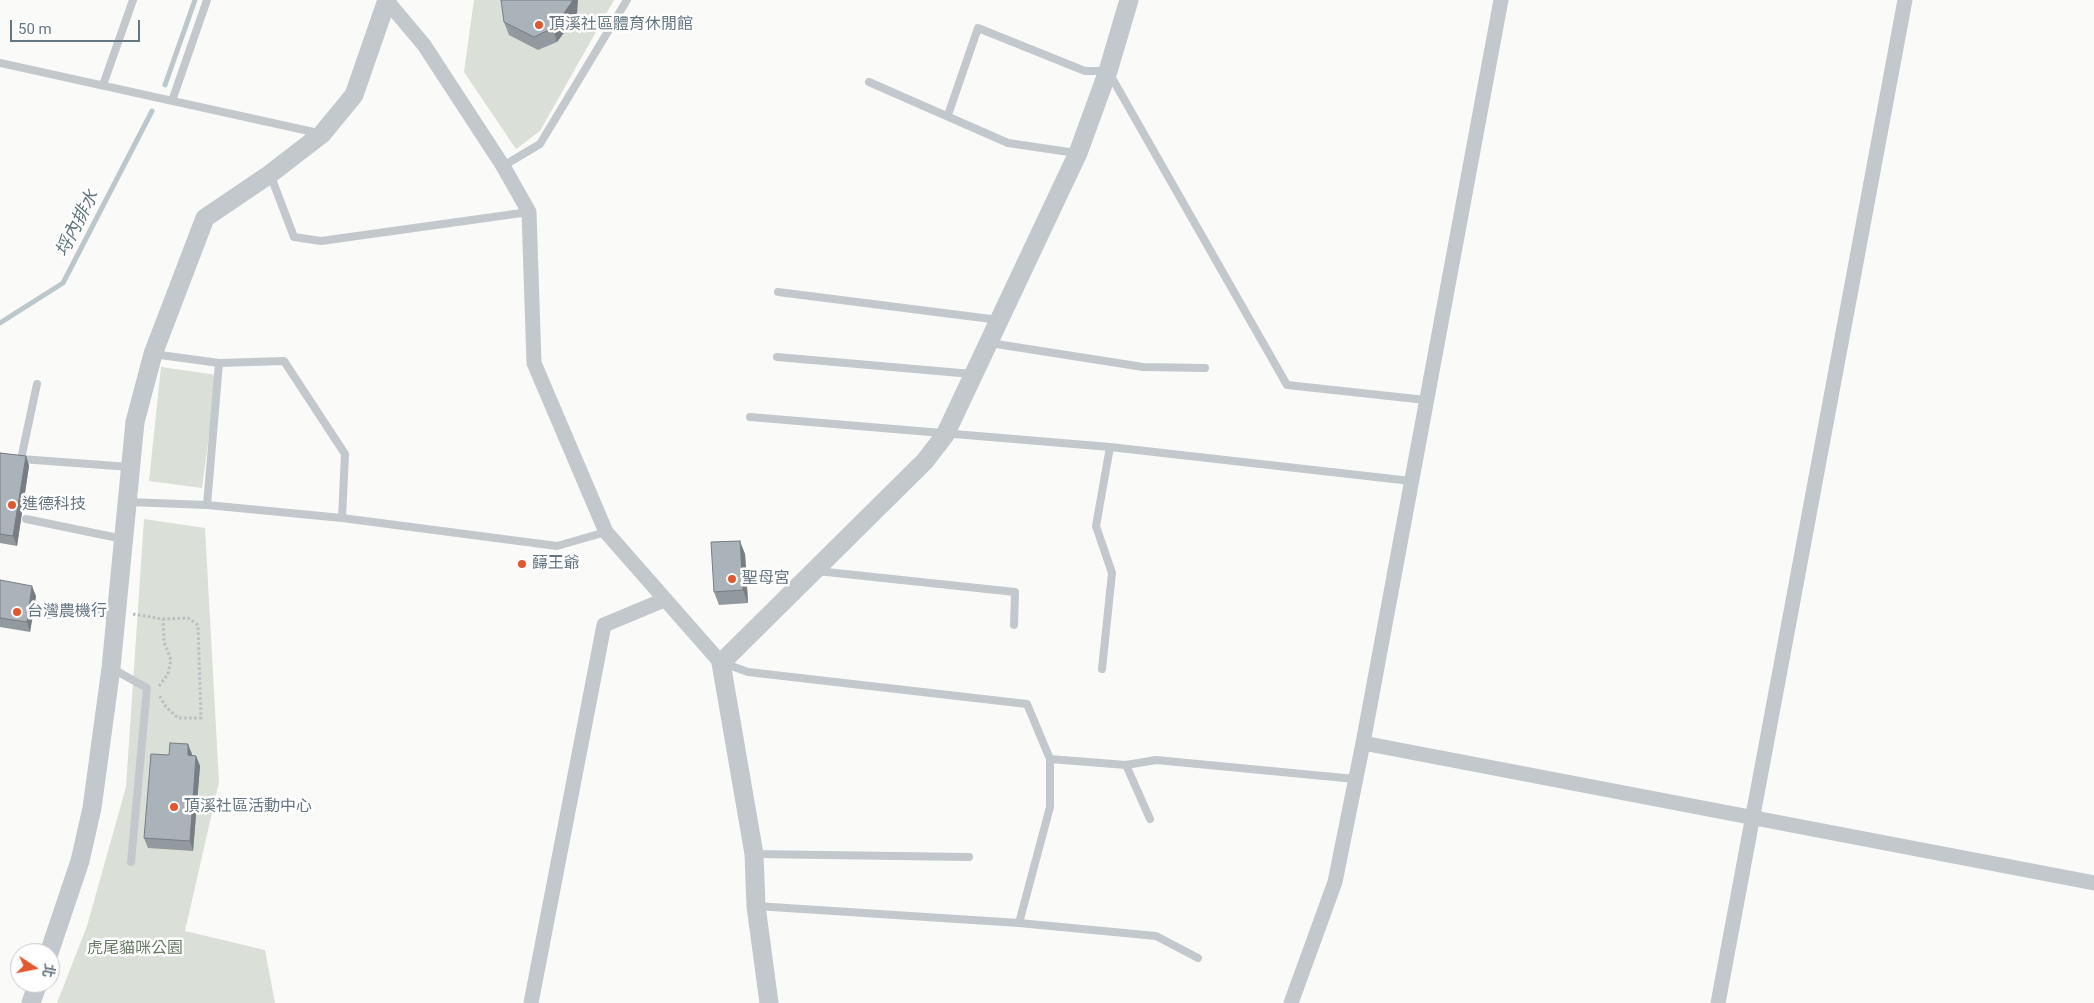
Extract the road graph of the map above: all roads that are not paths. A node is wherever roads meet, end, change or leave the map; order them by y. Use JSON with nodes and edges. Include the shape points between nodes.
{"nodes":[{"id":1,"x":133,"y":0,"type":"edge"},
{"id":2,"x":207,"y":0,"type":"edge"},
{"id":3,"x":386,"y":0,"type":"edge"},
{"id":4,"x":627,"y":0,"type":"edge"},
{"id":5,"x":1129,"y":0,"type":"edge"},
{"id":6,"x":1501,"y":0,"type":"edge"},
{"id":7,"x":1905,"y":0,"type":"edge"},
{"id":8,"x":0,"y":63,"type":"edge"},
{"id":9,"x":1108,"y":71,"type":"junction"},
{"id":10,"x":869,"y":82,"type":"dead end"},
{"id":11,"x":103,"y":85,"type":"junction"},
{"id":12,"x":172,"y":101,"type":"junction"},
{"id":13,"x":948,"y":115,"type":"junction"},
{"id":14,"x":322,"y":134,"type":"junction"},
{"id":15,"x":1078,"y":153,"type":"junction"},
{"id":16,"x":503,"y":166,"type":"junction"},
{"id":17,"x":270,"y":174,"type":"junction"},
{"id":18,"x":529,"y":212,"type":"junction"},
{"id":19,"x":778,"y":292,"type":"dead end"},
{"id":20,"x":999,"y":320,"type":"junction"},
{"id":21,"x":988,"y":343,"type":"junction"},
{"id":22,"x":153,"y":354,"type":"junction"},
{"id":23,"x":777,"y":357,"type":"dead end"},
{"id":24,"x":219,"y":363,"type":"junction"},
{"id":25,"x":1205,"y":368,"type":"dead end"},
{"id":26,"x":973,"y":374,"type":"junction"},
{"id":27,"x":37,"y":384,"type":"dead end"},
{"id":28,"x":1426,"y":400,"type":"junction"},
{"id":29,"x":750,"y":417,"type":"dead end"},
{"id":30,"x":945,"y":435,"type":"junction"},
{"id":31,"x":1110,"y":447,"type":"junction"},
{"id":32,"x":130,"y":468,"type":"junction"},
{"id":33,"x":1411,"y":481,"type":"junction"},
{"id":34,"x":126,"y":502,"type":"junction"},
{"id":35,"x":207,"y":505,"type":"junction"},
{"id":36,"x":342,"y":518,"type":"junction"},
{"id":37,"x":26,"y":519,"type":"dead end"},
{"id":38,"x":606,"y":532,"type":"junction"},
{"id":39,"x":123,"y":539,"type":"junction"},
{"id":40,"x":815,"y":570,"type":"junction"},
{"id":41,"x":664,"y":600,"type":"junction"},
{"id":42,"x":48,"y":614,"type":"dead end"},
{"id":43,"x":116,"y":615,"type":"junction"},
{"id":44,"x":1014,"y":625,"type":"dead end"},
{"id":45,"x":721,"y":663,"type":"junction"},
{"id":46,"x":111,"y":668,"type":"junction"},
{"id":47,"x":1102,"y":669,"type":"dead end"},
{"id":48,"x":1363,"y":743,"type":"junction"},
{"id":49,"x":1050,"y":759,"type":"junction"},
{"id":50,"x":1126,"y":765,"type":"junction"},
{"id":51,"x":1355,"y":779,"type":"junction"},
{"id":52,"x":1150,"y":818,"type":"dead end"},
{"id":53,"x":1751,"y":818,"type":"junction"},
{"id":54,"x":754,"y":854,"type":"junction"},
{"id":55,"x":970,"y":857,"type":"dead end"},
{"id":56,"x":131,"y":862,"type":"dead end"},
{"id":57,"x":2094,"y":882,"type":"edge"},
{"id":58,"x":756,"y":906,"type":"junction"},
{"id":59,"x":1019,"y":922,"type":"junction"},
{"id":60,"x":51,"y":943,"type":"edge"},
{"id":61,"x":1198,"y":958,"type":"dead end"},
{"id":62,"x":531,"y":1003,"type":"edge"},
{"id":63,"x":769,"y":1003,"type":"edge"},
{"id":64,"x":1291,"y":1003,"type":"edge"},
{"id":65,"x":1718,"y":1003,"type":"edge"}],
"edges":[{"from":1,"to":11,"type":"lane"},
{"from":2,"to":12,"type":"lane"},
{"from":3,"to":14,"type":"street","via":[[354,95]]},
{"from":3,"to":16,"type":"street","via":[[424,46]]},
{"from":4,"to":16,"type":"lane","via":[[540,144]]},
{"from":5,"to":9,"type":"street"},
{"from":6,"to":28,"type":"street"},
{"from":7,"to":53,"type":"street"},
{"from":8,"to":11,"type":"lane"},
{"from":9,"to":13,"type":"lane","via":[[1085,71],[978,28]]},
{"from":9,"to":15,"type":"street"},
{"from":9,"to":28,"type":"lane","via":[[1286,385]]},
{"from":10,"to":13,"type":"lane"},
{"from":11,"to":12,"type":"lane"},
{"from":12,"to":14,"type":"lane"},
{"from":13,"to":15,"type":"lane","via":[[1008,143]]},
{"from":14,"to":17,"type":"street"},
{"from":15,"to":20,"type":"street"},
{"from":16,"to":18,"type":"street"},
{"from":17,"to":18,"type":"lane","via":[[294,237],[321,241]]},
{"from":17,"to":22,"type":"street","via":[[205,218]]},
{"from":18,"to":38,"type":"street","via":[[534,363]]},
{"from":19,"to":20,"type":"lane"},
{"from":20,"to":21,"type":"street"},
{"from":21,"to":25,"type":"lane","via":[[1143,367]]},
{"from":21,"to":26,"type":"street"},
{"from":22,"to":24,"type":"lane"},
{"from":22,"to":32,"type":"street","via":[[135,422]]},
{"from":23,"to":26,"type":"lane"},
{"from":24,"to":35,"type":"lane"},
{"from":24,"to":36,"type":"lane","via":[[284,362],[346,454]]},
{"from":26,"to":30,"type":"street"},
{"from":27,"to":32,"type":"lane","via":[[21,459]]},
{"from":28,"to":33,"type":"street"},
{"from":29,"to":30,"type":"lane"},
{"from":30,"to":31,"type":"lane"},
{"from":30,"to":40,"type":"street","via":[[925,461]]},
{"from":31,"to":33,"type":"lane"},
{"from":31,"to":47,"type":"lane","via":[[1096,526],[1112,573]]},
{"from":32,"to":34,"type":"street"},
{"from":33,"to":48,"type":"street"},
{"from":34,"to":35,"type":"lane"},
{"from":34,"to":39,"type":"street"},
{"from":35,"to":36,"type":"lane"},
{"from":36,"to":38,"type":"lane","via":[[558,546]]},
{"from":37,"to":39,"type":"lane"},
{"from":38,"to":41,"type":"street"},
{"from":39,"to":43,"type":"street"},
{"from":40,"to":44,"type":"lane","via":[[1015,592]]},
{"from":40,"to":45,"type":"street"},
{"from":41,"to":45,"type":"street"},
{"from":41,"to":62,"type":"street","via":[[604,625]]},
{"from":42,"to":43,"type":"lane"},
{"from":43,"to":46,"type":"street"},
{"from":45,"to":49,"type":"lane","via":[[748,672],[1027,704]]},
{"from":45,"to":54,"type":"street"},
{"from":46,"to":56,"type":"lane","via":[[147,688]]},
{"from":46,"to":60,"type":"street","via":[[92,808],[80,861]]},
{"from":48,"to":51,"type":"street"},
{"from":48,"to":53,"type":"street"},
{"from":49,"to":50,"type":"lane"},
{"from":49,"to":59,"type":"lane","via":[[1050,807]]},
{"from":50,"to":51,"type":"lane","via":[[1156,760]]},
{"from":50,"to":52,"type":"lane"},
{"from":51,"to":64,"type":"street","via":[[1335,882]]},
{"from":53,"to":57,"type":"street"},
{"from":53,"to":65,"type":"street"},
{"from":54,"to":55,"type":"lane"},
{"from":54,"to":58,"type":"street"},
{"from":58,"to":59,"type":"lane"},
{"from":58,"to":63,"type":"street"},
{"from":59,"to":61,"type":"lane","via":[[1156,936]]}]}
